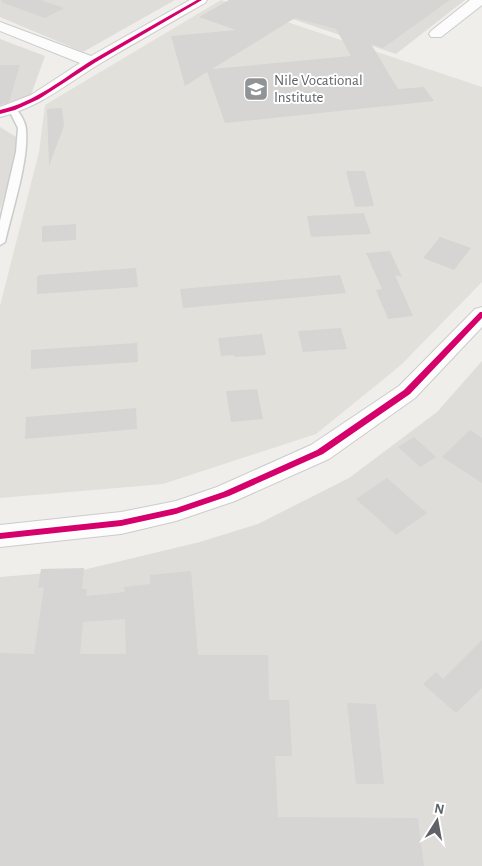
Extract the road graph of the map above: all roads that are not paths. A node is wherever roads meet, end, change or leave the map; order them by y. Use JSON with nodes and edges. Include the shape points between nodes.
{"nodes":[{"id":1,"x":200,"y":0,"type":"edge"},
{"id":2,"x":478,"y":0,"type":"edge"},
{"id":3,"x":0,"y":26,"type":"edge"},
{"id":4,"x":436,"y":34,"type":"dead end"},
{"id":5,"x":92,"y":62,"type":"junction"},
{"id":6,"x":6,"y":111,"type":"edge"},
{"id":7,"x":0,"y":242,"type":"edge"},
{"id":8,"x":482,"y":314,"type":"edge"},
{"id":9,"x":0,"y":536,"type":"edge"}],
"edges":[{"from":1,"to":5,"type":"street"},
{"from":2,"to":4,"type":"street"},
{"from":3,"to":5,"type":"street"},
{"from":5,"to":6,"type":"street","via":[[28,103]]},
{"from":6,"to":7,"type":"lane","via":[[22,128],[20,152]]},
{"from":8,"to":9,"type":"street","via":[[407,392],[320,452],[226,494],[176,511],[121,523]]}]}
